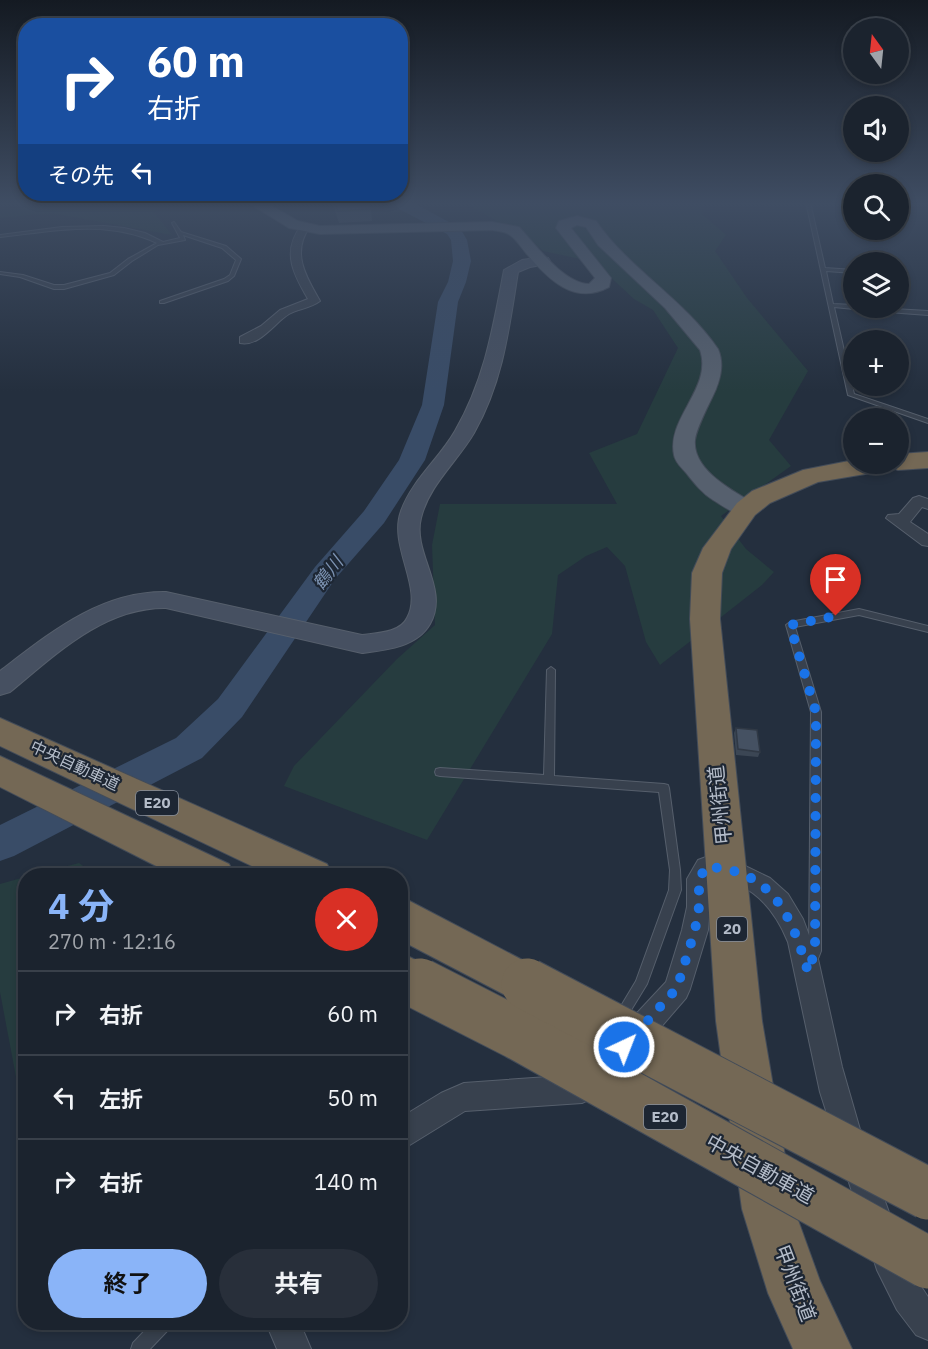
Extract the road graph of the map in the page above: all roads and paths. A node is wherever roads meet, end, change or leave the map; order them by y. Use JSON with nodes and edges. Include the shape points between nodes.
{"nodes":[{"id":1,"x":124,"y":265,"type":"edge"},
{"id":2,"x":237,"y":265,"type":"edge"},
{"id":3,"x":296,"y":265,"type":"edge"},
{"id":4,"x":523,"y":265,"type":"edge"},
{"id":5,"x":547,"y":265,"type":"edge"},
{"id":6,"x":593,"y":265,"type":"edge"},
{"id":7,"x":628,"y":265,"type":"edge"},
{"id":8,"x":821,"y":265,"type":"edge"},
{"id":9,"x":822,"y":269,"type":"junction"},
{"id":10,"x":843,"y":271,"type":"edge"},
{"id":11,"x":0,"y":273,"type":"edge"},
{"id":12,"x":162,"y":302,"type":"dead end"},
{"id":13,"x":830,"y":305,"type":"junction"},
{"id":14,"x":843,"y":306,"type":"edge"},
{"id":15,"x":909,"y":312,"type":"edge"},
{"id":16,"x":928,"y":313,"type":"edge"},
{"id":17,"x":244,"y":340,"type":"dead end"},
{"id":18,"x":928,"y":421,"type":"edge"},
{"id":19,"x":928,"y":460,"type":"edge"},
{"id":20,"x":909,"y":461,"type":"edge"},
{"id":21,"x":843,"y":468,"type":"edge"},
{"id":22,"x":928,"y":504,"type":"edge"},
{"id":23,"x":746,"y":509,"type":"junction"},
{"id":24,"x":928,"y":541,"type":"edge"},
{"id":25,"x":928,"y":629,"type":"edge"},
{"id":26,"x":551,"y":670,"type":"dead end"},
{"id":27,"x":0,"y":685,"type":"edge"},
{"id":28,"x":0,"y":730,"type":"edge"},
{"id":29,"x":0,"y":770,"type":"edge"},
{"id":30,"x":440,"y":772,"type":"dead end"},
{"id":31,"x":549,"y":779,"type":"junction"},
{"id":32,"x":727,"y":867,"type":"junction"},
{"id":33,"x":199,"y":868,"type":"edge"},
{"id":34,"x":296,"y":868,"type":"edge"},
{"id":35,"x":408,"y":922,"type":"edge"},
{"id":36,"x":808,"y":972,"type":"junction"},
{"id":37,"x":408,"y":978,"type":"edge"},
{"id":38,"x":606,"y":1040,"type":"dead end"},
{"id":39,"x":596,"y":1060,"type":"dead end"},
{"id":40,"x":582,"y":1089,"type":"junction"},
{"id":41,"x":408,"y":1131,"type":"edge"},
{"id":42,"x":928,"y":1194,"type":"edge"},
{"id":43,"x":928,"y":1263,"type":"edge"},
{"id":44,"x":928,"y":1323,"type":"edge"},
{"id":45,"x":157,"y":1330,"type":"edge"},
{"id":46,"x":286,"y":1330,"type":"edge"},
{"id":47,"x":139,"y":1349,"type":"edge"},
{"id":48,"x":294,"y":1349,"type":"edge"},
{"id":49,"x":823,"y":1349,"type":"edge"}],
"edges":[{"from":1,"to":11,"type":"lane","via":[[112,274],[54,287]]},
{"from":2,"to":12,"type":"lane","via":[[226,280]]},
{"from":3,"to":17,"type":"street","via":[[314,301],[284,312],[265,329]]},
{"from":4,"to":27,"type":"street","via":[[511,270],[502,329],[478,404],[409,520],[408,534],[423,599],[419,621],[405,633],[385,642],[362,644],[166,600],[141,600],[89,621]]},
{"from":5,"to":6,"type":"main road","via":[[561,280],[582,288],[603,283]]},
{"from":7,"to":23,"type":"main road","via":[[671,304],[712,357],[711,377],[684,440],[684,457],[712,489]]},
{"from":8,"to":9,"type":"lane"},
{"from":9,"to":10,"type":"lane"},
{"from":9,"to":13,"type":"lane"},
{"from":13,"to":14,"type":"lane"},
{"from":13,"to":18,"type":"lane","via":[[851,395]]},
{"from":15,"to":16,"type":"lane"},
{"from":19,"to":20,"type":"highway"},
{"from":21,"to":23,"type":"highway","name":"甲州街道","number":"20","via":[[812,475],[760,497]]},
{"from":22,"to":24,"type":"street","via":[[919,501],[898,520]]},
{"from":23,"to":32,"type":"highway","name":"甲州街道","number":"20","via":[[717,549],[707,573],[707,642]]},
{"from":25,"to":36,"type":"lane","via":[[859,612],[790,625],[816,712],[815,951]]},
{"from":26,"to":31,"type":"lane"},
{"from":28,"to":34,"type":"highway","name":"中央自動車道","number":"E20"},
{"from":29,"to":33,"type":"highway","number":"E20"},
{"from":30,"to":31,"type":"lane"},
{"from":31,"to":38,"type":"lane","via":[[664,788],[675,890],[641,984]]},
{"from":32,"to":36,"type":"street","via":[[768,890],[778,901],[797,933]]},
{"from":32,"to":40,"type":"street","via":[[706,867],[699,879],[695,930],[677,988]]},
{"from":32,"to":49,"type":"highway","name":"甲州街道","number":"20","via":[[739,1022],[768,1209],[796,1293]]},
{"from":35,"to":42,"type":"highway","bridge":true},
{"from":36,"to":44,"type":"street","via":[[826,1062],[861,1181],[902,1290]]},
{"from":37,"to":43,"type":"highway","name":"中央自動車道","number":"E20","bridge":true,"via":[[518,1034]]},
{"from":39,"to":40,"type":"lane"},
{"from":40,"to":41,"type":"street","via":[[464,1097]]},
{"from":45,"to":47,"type":"lane"},
{"from":46,"to":48,"type":"street"}]}
